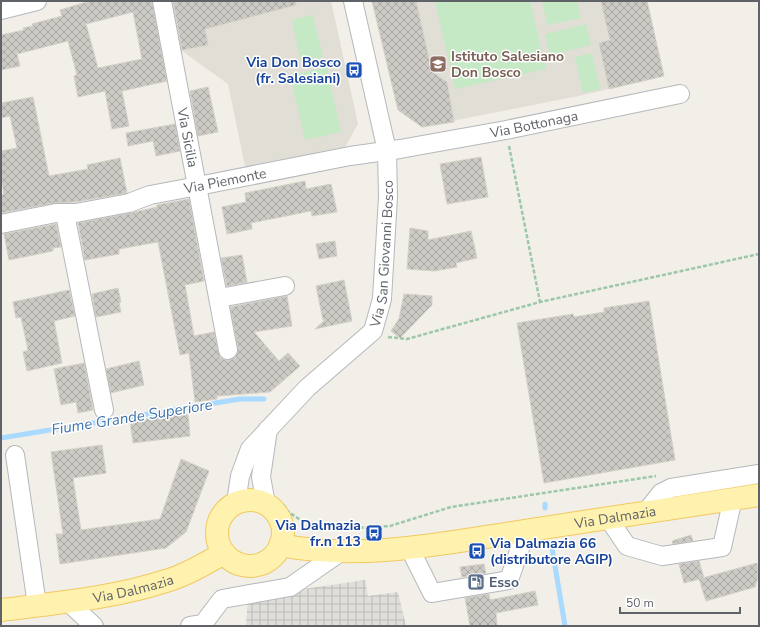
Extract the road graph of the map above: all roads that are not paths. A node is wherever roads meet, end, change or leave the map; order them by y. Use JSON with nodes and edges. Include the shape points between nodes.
{"nodes":[{"id":1,"x":37,"y":1,"type":"edge"},
{"id":2,"x":162,"y":1,"type":"edge"},
{"id":3,"x":353,"y":1,"type":"edge"},
{"id":4,"x":1,"y":10,"type":"edge"},
{"id":5,"x":680,"y":94,"type":"dead end"},
{"id":6,"x":386,"y":151,"type":"junction"},
{"id":7,"x":198,"y":186,"type":"junction"},
{"id":8,"x":65,"y":214,"type":"junction"},
{"id":9,"x":1,"y":224,"type":"edge"},
{"id":10,"x":285,"y":286,"type":"dead end"},
{"id":11,"x":219,"y":298,"type":"junction"},
{"id":12,"x":228,"y":350,"type":"dead end"},
{"id":13,"x":104,"y":410,"type":"dead end"},
{"id":14,"x":268,"y":429,"type":"junction"},
{"id":15,"x":15,"y":455,"type":"dead end"},
{"id":16,"x":759,"y":474,"type":"edge"},
{"id":17,"x":759,"y":494,"type":"edge"},
{"id":18,"x":732,"y":498,"type":"junction"},
{"id":19,"x":236,"y":503,"type":"junction"},
{"id":20,"x":273,"y":503,"type":"junction"},
{"id":21,"x":646,"y":512,"type":"junction"},
{"id":22,"x":608,"y":518,"type":"junction"},
{"id":23,"x":526,"y":531,"type":"junction"},
{"id":24,"x":280,"y":545,"type":"junction"},
{"id":25,"x":410,"y":549,"type":"junction"},
{"id":26,"x":224,"y":553,"type":"junction"},
{"id":27,"x":339,"y":553,"type":"junction"},
{"id":28,"x":67,"y":601,"type":"junction"},
{"id":29,"x":37,"y":605,"type":"junction"},
{"id":30,"x":1,"y":610,"type":"edge"},
{"id":31,"x":94,"y":626,"type":"edge"},
{"id":32,"x":190,"y":626,"type":"edge"}],
"edges":[{"from":1,"to":4,"type":"street"},
{"from":2,"to":7,"type":"street","name":"Via Sicilia"},
{"from":3,"to":6,"type":"street","name":"Via San Giovanni Bosco"},
{"from":5,"to":6,"type":"street","name":"Via Bottonaga","via":[[506,130]]},
{"from":6,"to":7,"type":"street","name":"Via Piemonte"},
{"from":6,"to":14,"type":"street","name":"Via San Giovanni Bosco","via":[[388,197],[382,299],[373,331],[307,388]]},
{"from":7,"to":8,"type":"street","name":"Via Piemonte","via":[[150,195],[130,203]]},
{"from":7,"to":11,"type":"street","name":"Via Sicilia"},
{"from":8,"to":9,"type":"street","name":"Via Piemonte"},
{"from":8,"to":13,"type":"street"},
{"from":10,"to":11,"type":"street"},
{"from":11,"to":12,"type":"street","name":"Via Sicilia"},
{"from":14,"to":19,"type":"street","name":"Via San Giovanni Bosco","via":[[250,449],[240,476]]},
{"from":14,"to":20,"type":"street","via":[[261,477]]},
{"from":15,"to":29,"type":"street"},
{"from":16,"to":21,"type":"street","via":[[671,488],[661,493]]},
{"from":17,"to":18,"type":"main road","name":"Via Dalmazia"},
{"from":18,"to":21,"type":"main road","name":"Via Dalmazia"},
{"from":18,"to":22,"type":"street","via":[[722,547],[662,556],[627,546]]},
{"from":19,"to":20,"type":"main road","via":[[251,500]]},
{"from":19,"to":26,"type":"main road","via":[[224,512],[218,525],[218,540]]},
{"from":20,"to":24,"type":"main road","via":[[280,522]]},
{"from":21,"to":22,"type":"main road","name":"Via Dalmazia"},
{"from":22,"to":23,"type":"main road","name":"Via Dalmazia"},
{"from":23,"to":25,"type":"main road","name":"Via Dalmazia"},
{"from":23,"to":25,"type":"street","via":[[509,580],[432,594]]},
{"from":24,"to":26,"type":"main road","via":[[267,560],[254,565],[234,562]]},
{"from":24,"to":27,"type":"main road","name":"Via Dalmazia"},
{"from":25,"to":27,"type":"main road","name":"Via Dalmazia"},
{"from":26,"to":28,"type":"main road","name":"Via Dalmazia","via":[[171,580],[136,590]]},
{"from":27,"to":32,"type":"street","via":[[290,587],[222,599],[203,624]]},
{"from":28,"to":29,"type":"main road","name":"Via Dalmazia"},
{"from":28,"to":31,"type":"street"},
{"from":29,"to":30,"type":"main road","name":"Via Dalmazia"}]}
